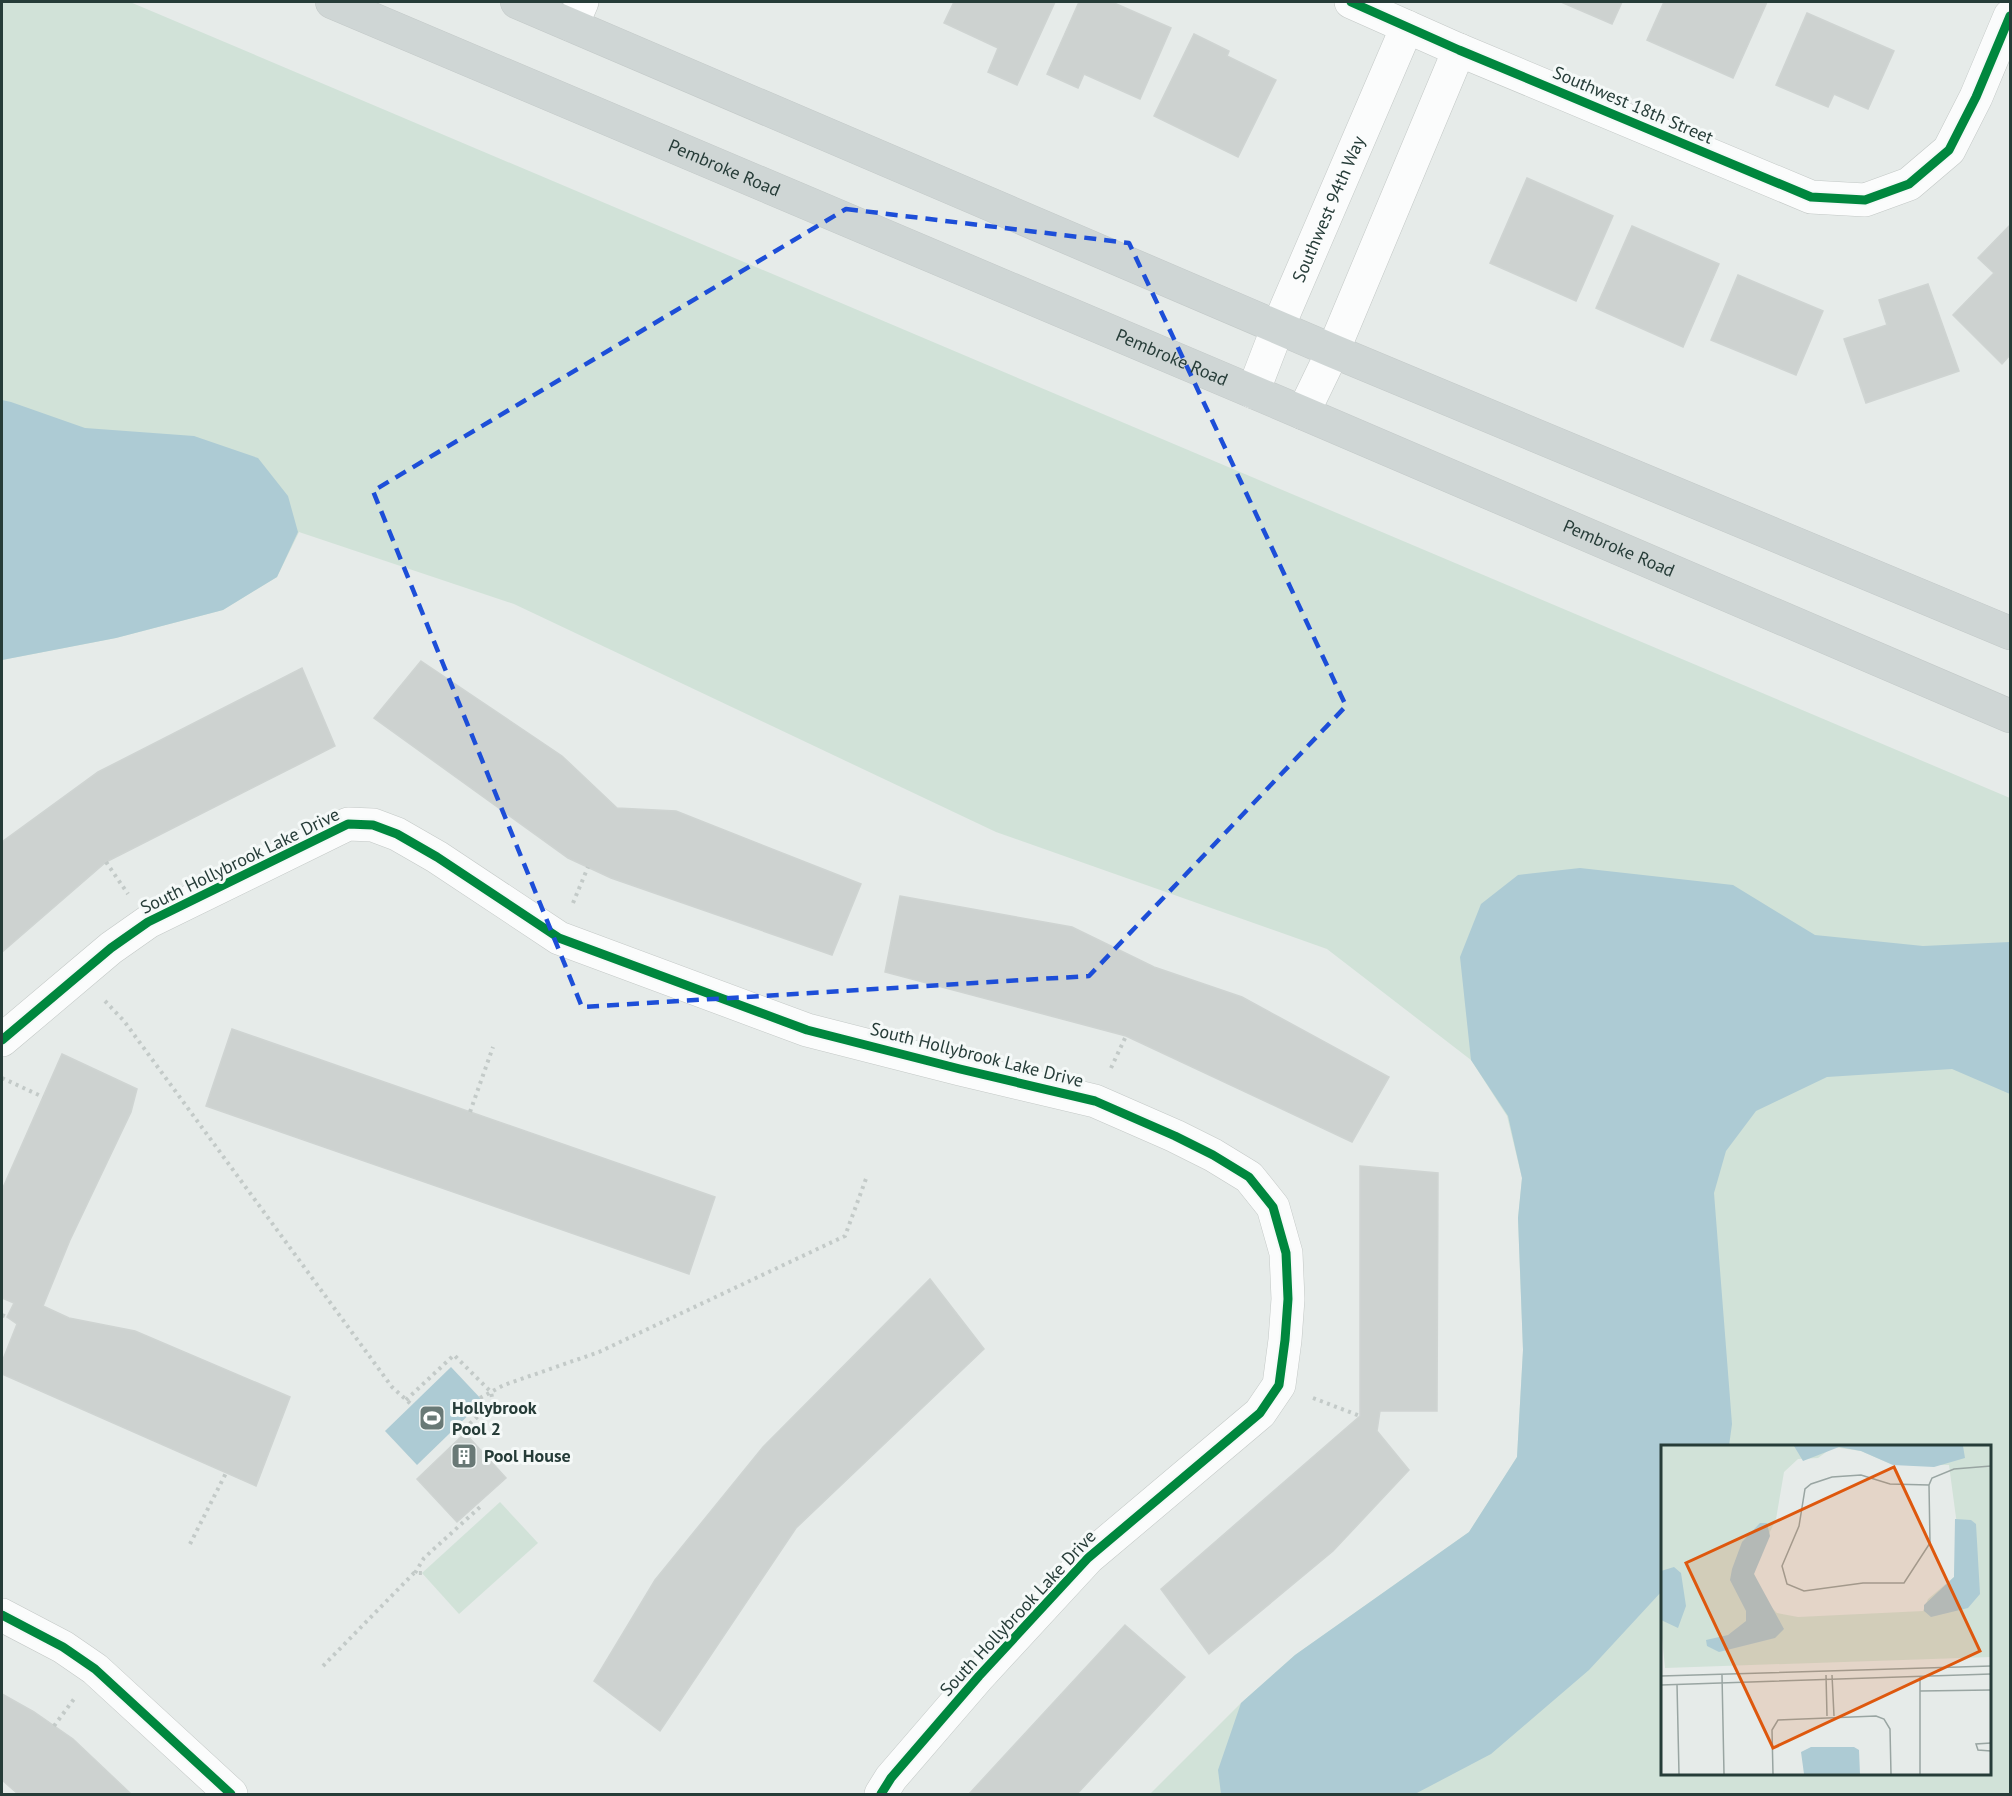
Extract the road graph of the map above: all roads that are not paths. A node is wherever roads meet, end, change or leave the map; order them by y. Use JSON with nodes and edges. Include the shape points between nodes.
{"nodes":[{"id":1,"x":332,"y":2,"type":"edge"},
{"id":2,"x":517,"y":2,"type":"edge"},
{"id":3,"x":1351,"y":2,"type":"edge"},
{"id":4,"x":577,"y":13,"type":"edge"},
{"id":5,"x":2010,"y":16,"type":"edge"},
{"id":6,"x":1407,"y":27,"type":"junction"},
{"id":7,"x":1459,"y":50,"type":"junction"},
{"id":8,"x":1278,"y":327,"type":"junction"},
{"id":9,"x":1333,"y":351,"type":"junction"},
{"id":10,"x":1253,"y":392,"type":"junction"},
{"id":11,"x":1303,"y":413,"type":"junction"},
{"id":12,"x":2010,"y":633,"type":"edge"},
{"id":13,"x":2010,"y":716,"type":"edge"},
{"id":14,"x":2,"y":1040,"type":"edge"},
{"id":15,"x":2,"y":1615,"type":"edge"},
{"id":16,"x":231,"y":1794,"type":"edge"},
{"id":17,"x":881,"y":1794,"type":"edge"}],
"edges":[{"from":1,"to":10,"type":"main road","name":"Pembroke Road"},
{"from":2,"to":4,"type":"main road"},
{"from":3,"to":6,"type":"street","name":"Southwest 18th Street"},
{"from":4,"to":8,"type":"main road"},
{"from":5,"to":7,"type":"street","name":"Southwest 18th Street","via":[[1949,150],[1909,184],[1865,200],[1811,197]]},
{"from":6,"to":7,"type":"street","name":"Southwest 18th Street"},
{"from":6,"to":8,"type":"street","name":"Southwest 94th Way"},
{"from":7,"to":9,"type":"street"},
{"from":8,"to":9,"type":"main road"},
{"from":8,"to":10,"type":"street","name":"Southwest 94th Way"},
{"from":9,"to":11,"type":"street"},
{"from":9,"to":12,"type":"main road"},
{"from":10,"to":11,"type":"main road","name":"Pembroke Road"},
{"from":11,"to":13,"type":"main road","name":"Pembroke Road"},
{"from":14,"to":17,"type":"street","name":"South Hollybrook Lake Drive","via":[[111,948],[148,922],[348,824],[374,825],[437,857],[559,938],[807,1030],[1095,1101],[1185,1141],[1249,1177],[1273,1207],[1286,1252],[1288,1299],[1279,1385],[1260,1413],[1088,1558],[979,1676]]},
{"from":15,"to":16,"type":"street","via":[[95,1669]]}]}
